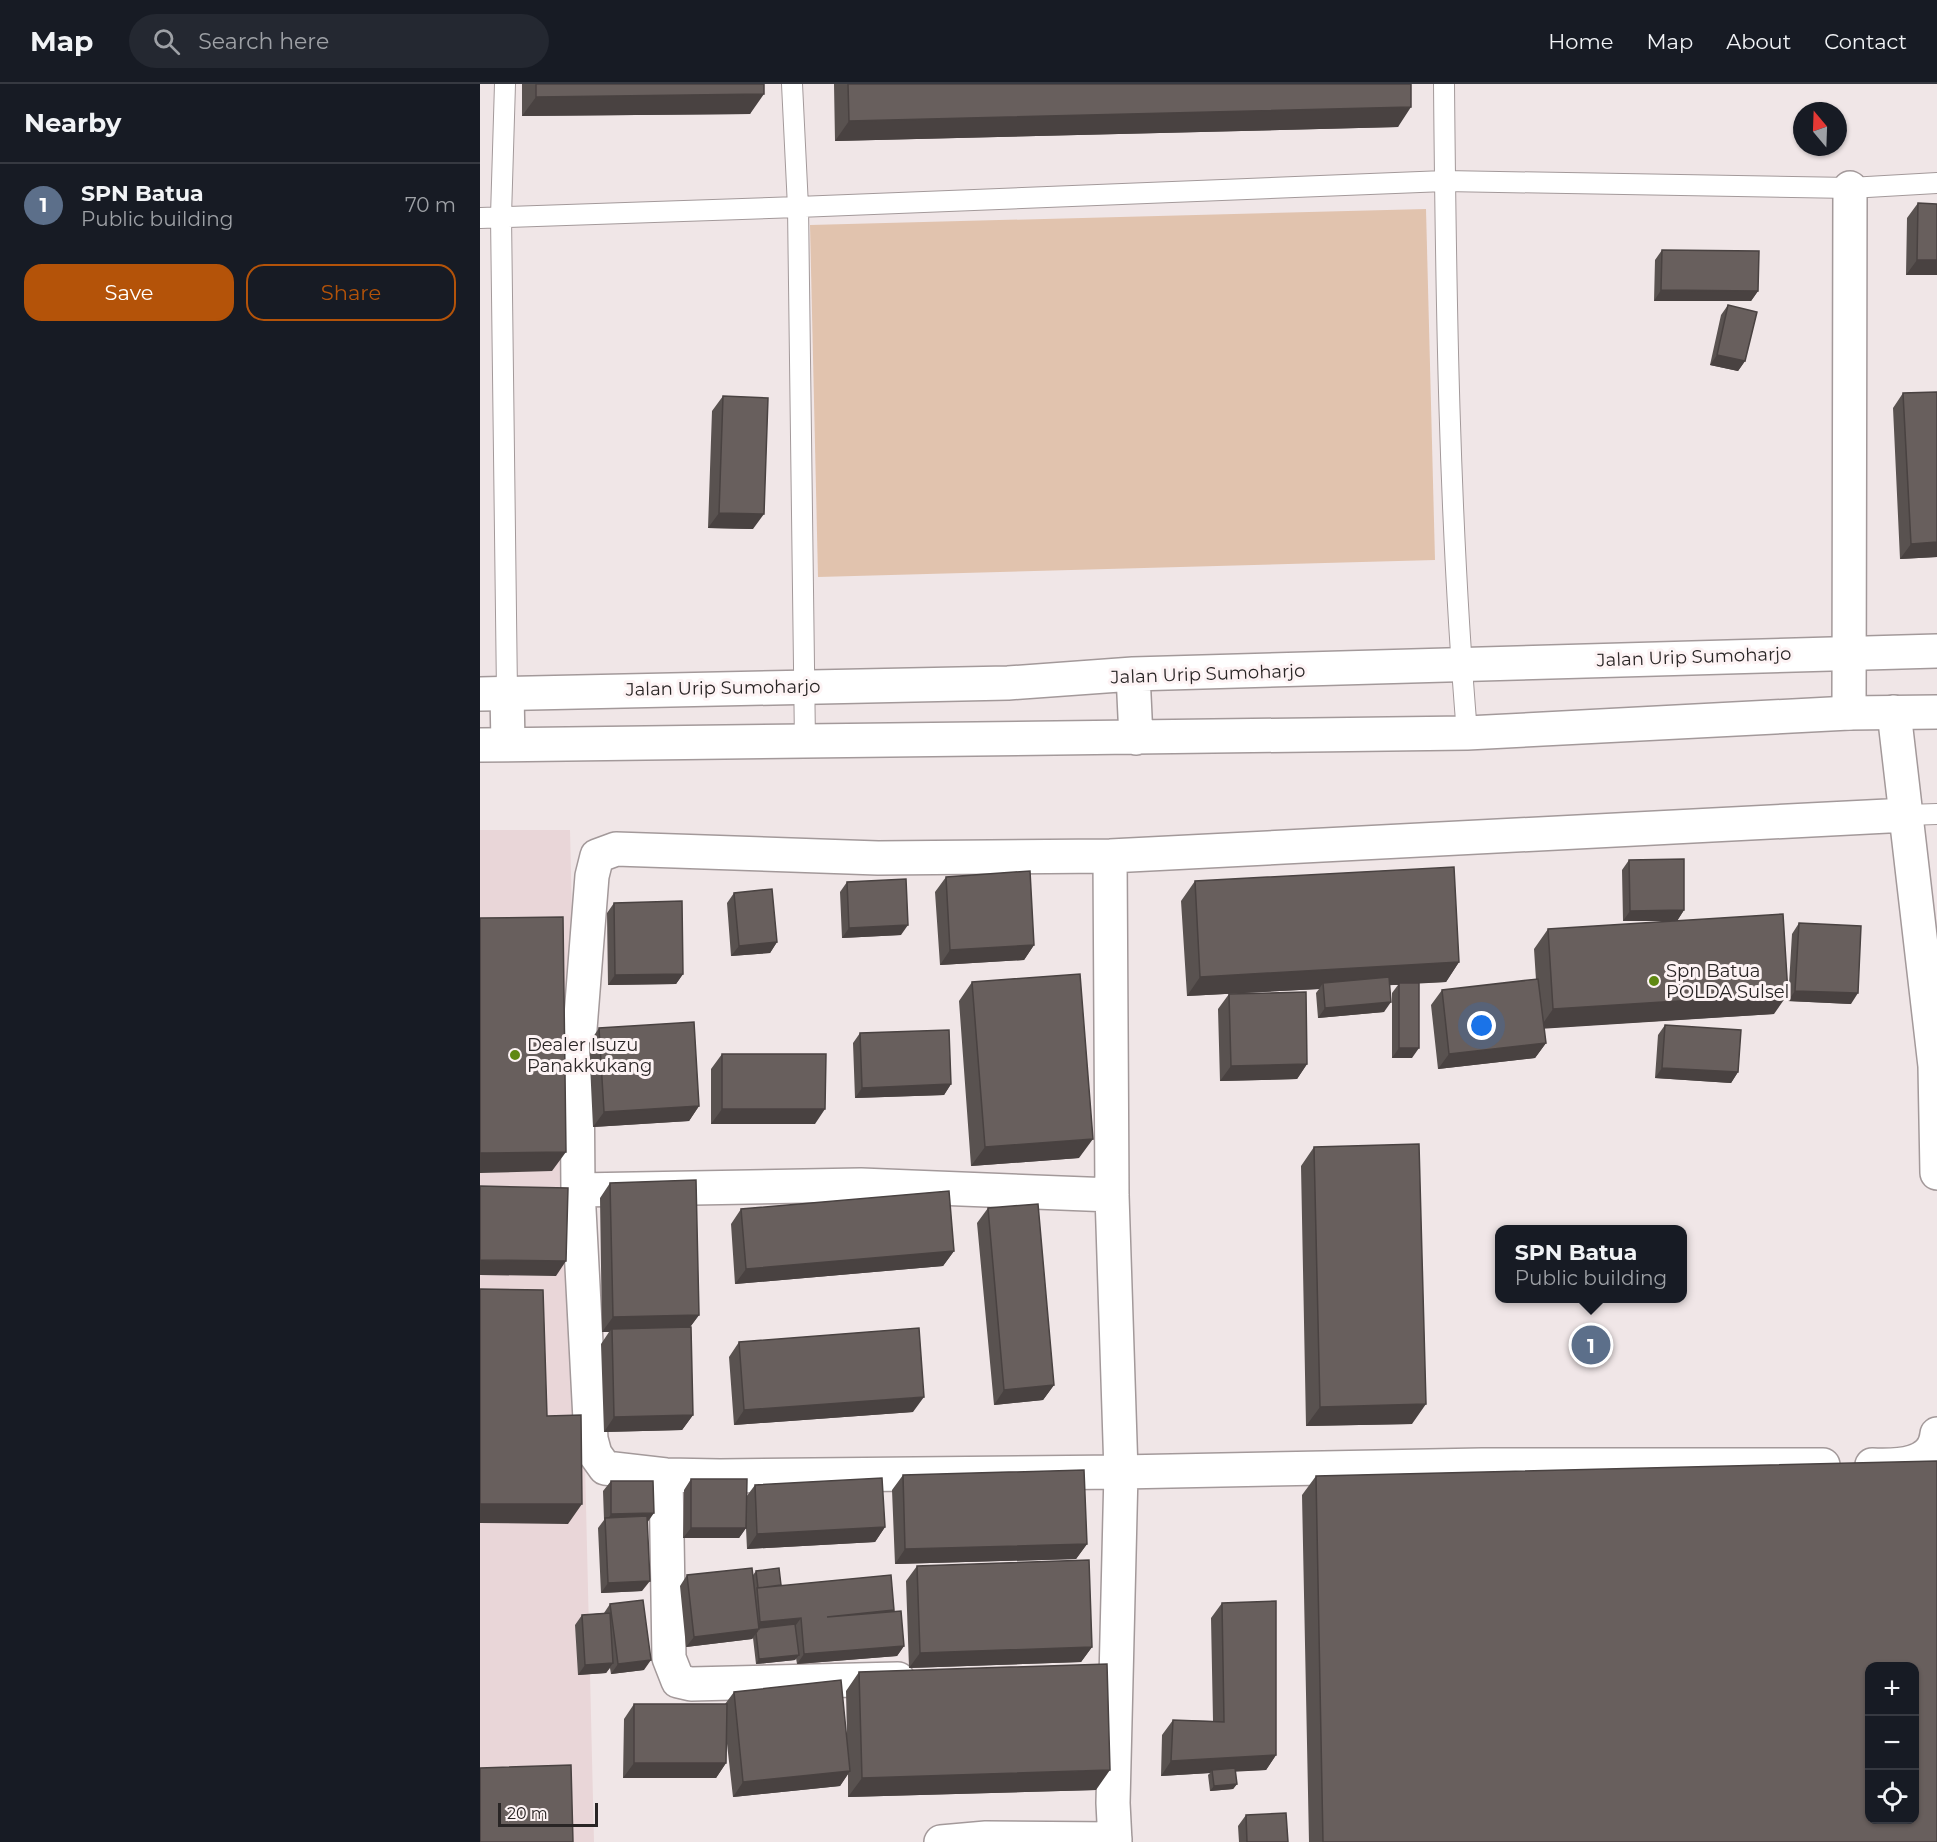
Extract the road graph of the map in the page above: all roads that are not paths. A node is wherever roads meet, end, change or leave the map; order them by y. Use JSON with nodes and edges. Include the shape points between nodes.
{"nodes":[{"id":1,"x":505,"y":84,"type":"edge"},
{"id":2,"x":792,"y":84,"type":"edge"},
{"id":3,"x":1444,"y":84,"type":"edge"},
{"id":4,"x":1445,"y":181,"type":"junction"},
{"id":5,"x":1937,"y":183,"type":"edge"},
{"id":6,"x":1850,"y":188,"type":"junction"},
{"id":7,"x":798,"y":207,"type":"junction"},
{"id":8,"x":501,"y":216,"type":"junction"},
{"id":9,"x":480,"y":218,"type":"edge"},
{"id":10,"x":1937,"y":651,"type":"edge"},
{"id":11,"x":1851,"y":652,"type":"junction"},
{"id":12,"x":1462,"y":665,"type":"junction"},
{"id":13,"x":1132,"y":674,"type":"junction"},
{"id":14,"x":807,"y":686,"type":"junction"},
{"id":15,"x":493,"y":693,"type":"edge"},
{"id":16,"x":1894,"y":712,"type":"junction"},
{"id":17,"x":1937,"y":712,"type":"edge"},
{"id":18,"x":1849,"y":713,"type":"junction"},
{"id":19,"x":1467,"y":733,"type":"junction"},
{"id":20,"x":1136,"y":738,"type":"junction"},
{"id":21,"x":805,"y":743,"type":"junction"},
{"id":22,"x":494,"y":744,"type":"edge"},
{"id":23,"x":1922,"y":814,"type":"edge"},
{"id":24,"x":1110,"y":856,"type":"junction"},
{"id":25,"x":1937,"y":1173,"type":"edge"},
{"id":26,"x":578,"y":1190,"type":"junction"},
{"id":27,"x":1112,"y":1195,"type":"junction"},
{"id":28,"x":1933,"y":1450,"type":"edge"},
{"id":29,"x":1121,"y":1472,"type":"junction"},
{"id":30,"x":666,"y":1475,"type":"junction"},
{"id":31,"x":1116,"y":1674,"type":"junction"},
{"id":32,"x":1080,"y":1675,"type":"edge"},
{"id":33,"x":927,"y":1678,"type":"edge"},
{"id":34,"x":1115,"y":1840,"type":"edge"},
{"id":35,"x":941,"y":1842,"type":"edge"}],
"edges":[{"from":1,"to":8,"type":"lane"},
{"from":2,"to":7,"type":"lane"},
{"from":3,"to":4,"type":"lane"},
{"from":4,"to":6,"type":"lane"},
{"from":4,"to":7,"type":"lane"},
{"from":4,"to":12,"type":"lane"},
{"from":5,"to":6,"type":"lane"},
{"from":6,"to":11,"type":"main road"},
{"from":7,"to":8,"type":"lane"},
{"from":7,"to":14,"type":"lane"},
{"from":8,"to":9,"type":"lane"},
{"from":8,"to":15,"type":"lane"},
{"from":10,"to":11,"type":"main road","name":"Jalan Urip Sumoharjo"},
{"from":11,"to":12,"type":"main road","name":"Jalan Urip Sumoharjo"},
{"from":11,"to":18,"type":"main road"},
{"from":12,"to":13,"type":"main road","name":"Jalan Urip Sumoharjo"},
{"from":12,"to":19,"type":"lane"},
{"from":13,"to":14,"type":"main road","name":"Jalan Urip Sumoharjo","via":[[1008,683]]},
{"from":13,"to":20,"type":"main road"},
{"from":14,"to":15,"type":"main road","name":"Jalan Urip Sumoharjo"},
{"from":14,"to":21,"type":"lane"},
{"from":15,"to":22,"type":"main road"},
{"from":16,"to":17,"type":"main road"},
{"from":16,"to":18,"type":"main road"},
{"from":16,"to":23,"type":"main road"},
{"from":18,"to":19,"type":"main road"},
{"from":19,"to":20,"type":"main road"},
{"from":20,"to":21,"type":"main road"},
{"from":21,"to":22,"type":"main road"},
{"from":23,"to":24,"type":"main road"},
{"from":23,"to":25,"type":"main road"},
{"from":24,"to":26,"type":"main road","via":[[878,858],[616,849],[597,856],[584,960],[577,1067]]},
{"from":24,"to":27,"type":"main road"},
{"from":26,"to":27,"type":"main road","via":[[861,1185]]},
{"from":26,"to":30,"type":"main road","via":[[591,1439],[595,1454],[605,1468]]},
{"from":27,"to":29,"type":"main road"},
{"from":28,"to":29,"type":"main road","via":[[1913,1462],[1885,1466],[1482,1465]]},
{"from":29,"to":30,"type":"main road"},
{"from":29,"to":31,"type":"main road"},
{"from":30,"to":33,"type":"main road","via":[[669,1658],[678,1681],[691,1684]]},
{"from":31,"to":32,"type":"main road"},
{"from":31,"to":34,"type":"main road"},
{"from":34,"to":35,"type":"main road","via":[[986,1838]]}]}
